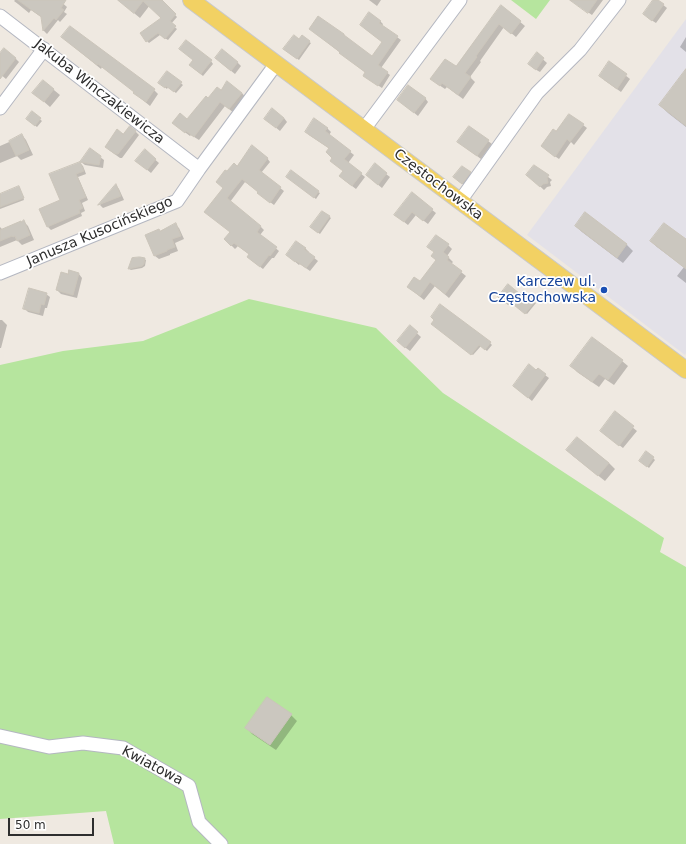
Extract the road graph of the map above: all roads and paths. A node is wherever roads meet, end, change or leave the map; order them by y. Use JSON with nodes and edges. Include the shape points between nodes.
{"nodes":[{"id":1,"x":191,"y":0,"type":"edge"},
{"id":2,"x":460,"y":0,"type":"edge"},
{"id":3,"x":619,"y":0,"type":"edge"},
{"id":4,"x":0,"y":16,"type":"edge"},
{"id":5,"x":44,"y":49,"type":"junction"},
{"id":6,"x":276,"y":64,"type":"junction"},
{"id":7,"x":0,"y":108,"type":"edge"},
{"id":8,"x":364,"y":129,"type":"junction"},
{"id":9,"x":198,"y":169,"type":"junction"},
{"id":10,"x":460,"y":201,"type":"junction"},
{"id":11,"x":0,"y":273,"type":"edge"},
{"id":12,"x":686,"y":370,"type":"edge"},
{"id":13,"x":0,"y":736,"type":"edge"},
{"id":14,"x":221,"y":844,"type":"edge"}],
"edges":[{"from":1,"to":6,"type":"main road","name":"Częstochowska"},
{"from":2,"to":8,"type":"street"},
{"from":3,"to":10,"type":"street","via":[[580,50],[538,93]]},
{"from":4,"to":5,"type":"street","name":"Jakuba Winczakiewicza"},
{"from":5,"to":7,"type":"street"},
{"from":5,"to":9,"type":"street","name":"Jakuba Winczakiewicza"},
{"from":6,"to":8,"type":"main road","name":"Częstochowska"},
{"from":6,"to":9,"type":"street","name":"Janusza Kusocińskiego"},
{"from":8,"to":10,"type":"main road","name":"Częstochowska"},
{"from":9,"to":11,"type":"street","name":"Janusza Kusocińskiego","via":[[177,201]]},
{"from":10,"to":12,"type":"main road","name":"Częstochowska"},
{"from":13,"to":14,"type":"street","name":"Kwiatowa","via":[[49,748],[83,742],[123,748],[189,786],[199,822]]}]}
